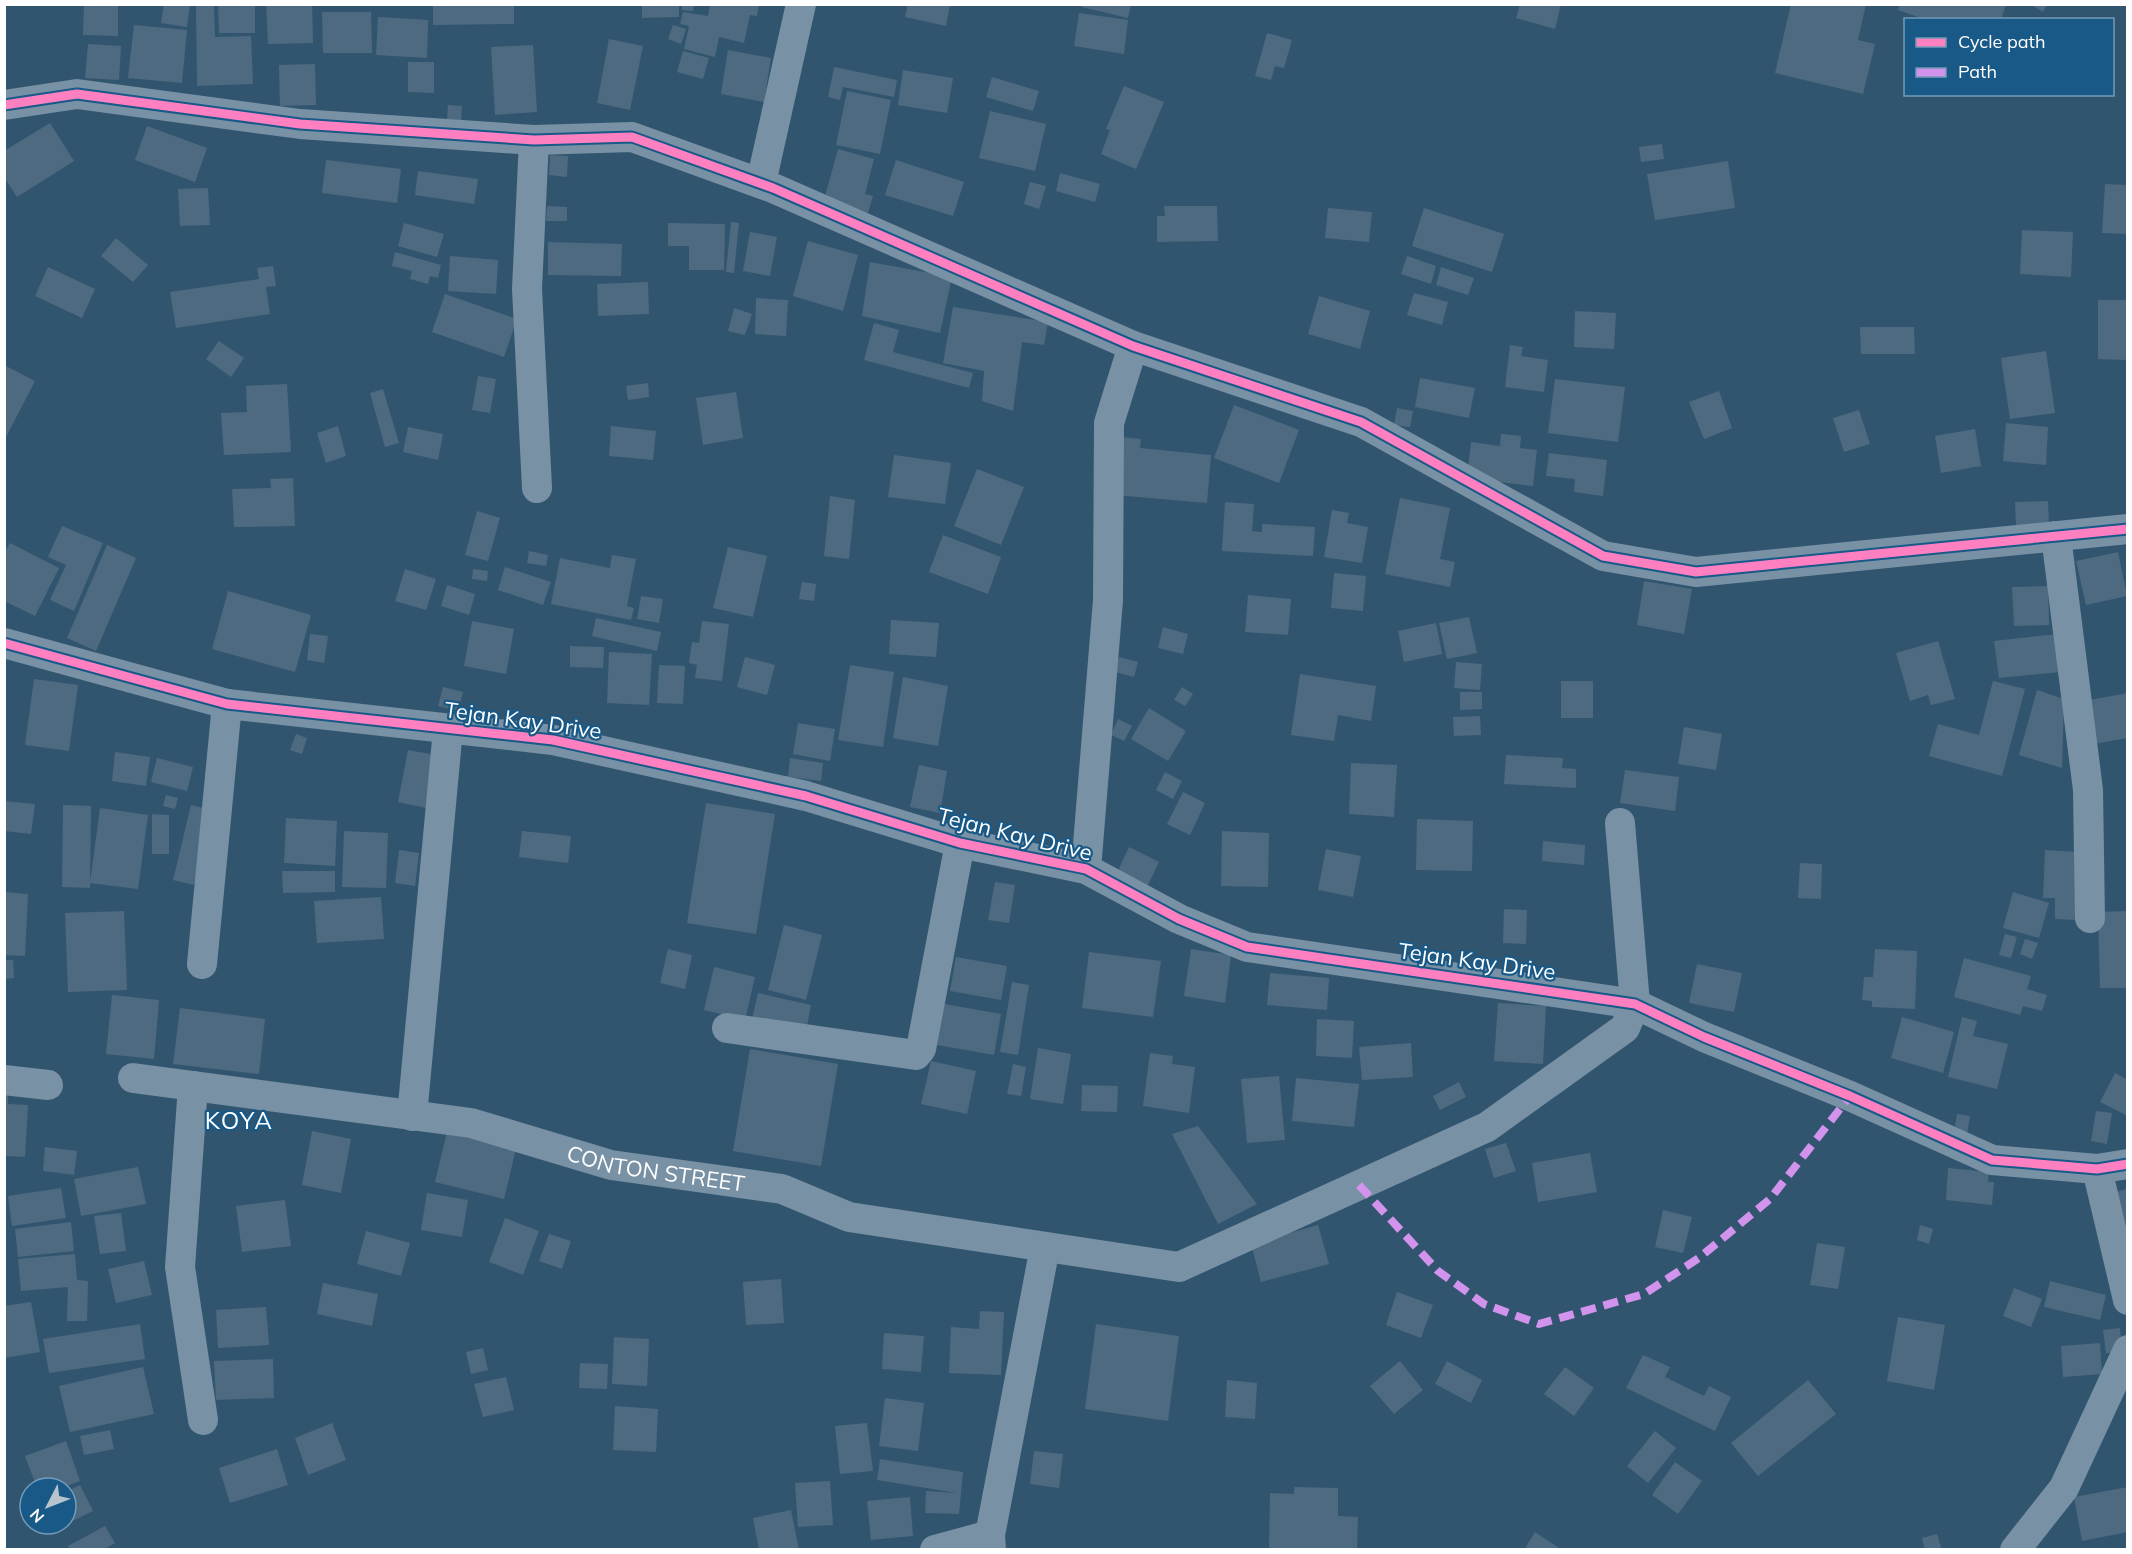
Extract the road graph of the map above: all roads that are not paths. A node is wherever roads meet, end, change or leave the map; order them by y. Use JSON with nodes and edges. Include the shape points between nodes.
{"nodes":[{"id":1,"x":801,"y":4,"type":"edge"},
{"id":2,"x":4,"y":105,"type":"edge"},
{"id":3,"x":534,"y":140,"type":"junction"},
{"id":4,"x":761,"y":183,"type":"junction"},
{"id":5,"x":1133,"y":346,"type":"junction"},
{"id":6,"x":537,"y":488,"type":"dead end"},
{"id":7,"x":2127,"y":529,"type":"edge"},
{"id":8,"x":2056,"y":536,"type":"junction"},
{"id":9,"x":4,"y":644,"type":"edge"},
{"id":10,"x":227,"y":704,"type":"junction"},
{"id":11,"x":448,"y":729,"type":"junction"},
{"id":12,"x":1620,"y":823,"type":"dead end"},
{"id":13,"x":960,"y":843,"type":"junction"},
{"id":14,"x":1086,"y":869,"type":"junction"},
{"id":15,"x":2090,"y":918,"type":"dead end"},
{"id":16,"x":202,"y":964,"type":"dead end"},
{"id":17,"x":1635,"y":1004,"type":"junction"},
{"id":18,"x":727,"y":1028,"type":"dead end"},
{"id":19,"x":133,"y":1078,"type":"dead end"},
{"id":20,"x":4,"y":1080,"type":"edge"},
{"id":21,"x":48,"y":1085,"type":"dead end"},
{"id":22,"x":193,"y":1086,"type":"junction"},
{"id":23,"x":412,"y":1116,"type":"junction"},
{"id":24,"x":2127,"y":1164,"type":"edge"},
{"id":25,"x":2097,"y":1169,"type":"junction"},
{"id":26,"x":1044,"y":1247,"type":"junction"},
{"id":27,"x":2127,"y":1300,"type":"edge"},
{"id":28,"x":2127,"y":1350,"type":"edge"},
{"id":29,"x":203,"y":1420,"type":"dead end"},
{"id":30,"x":990,"y":1542,"type":"edge"},
{"id":31,"x":935,"y":1550,"type":"edge"},
{"id":32,"x":2015,"y":1550,"type":"edge"}],
"edges":[{"from":1,"to":4,"type":"street"},
{"from":2,"to":3,"type":"street","via":[[76,94],[300,124]]},
{"from":3,"to":4,"type":"street","via":[[632,137]]},
{"from":3,"to":6,"type":"street","via":[[527,289]]},
{"from":4,"to":5,"type":"street"},
{"from":5,"to":8,"type":"street","via":[[1361,422],[1603,556],[1696,572]]},
{"from":5,"to":14,"type":"street","via":[[1108,423],[1108,600]]},
{"from":7,"to":8,"type":"street"},
{"from":8,"to":15,"type":"street","via":[[2088,790]]},
{"from":9,"to":10,"type":"street","name":"Tejan Kay Drive"},
{"from":10,"to":11,"type":"street","name":"Tejan Kay Drive"},
{"from":10,"to":16,"type":"street"},
{"from":11,"to":13,"type":"street","name":"Tejan Kay Drive","via":[[553,740],[806,795]]},
{"from":11,"to":23,"type":"street"},
{"from":12,"to":17,"type":"street"},
{"from":13,"to":14,"type":"street","name":"Tejan Kay Drive"},
{"from":13,"to":18,"type":"street","via":[[921,1049],[916,1055]]},
{"from":14,"to":17,"type":"street","name":"Tejan Kay Drive","via":[[1179,919],[1247,947]]},
{"from":17,"to":25,"type":"street","name":"Tejan Kay Drive","via":[[1992,1160]]},
{"from":17,"to":26,"type":"street","name":"CONTON STREET","via":[[1625,1028],[1487,1127],[1179,1267]]},
{"from":19,"to":22,"type":"street","name":"CONTON STREET"},
{"from":20,"to":21,"type":"street"},
{"from":22,"to":23,"type":"street","name":"CONTON STREET"},
{"from":22,"to":29,"type":"street","via":[[180,1267]]},
{"from":23,"to":26,"type":"street","name":"CONTON STREET","via":[[471,1123],[611,1165],[782,1189],[849,1217]]},
{"from":24,"to":25,"type":"street","name":"Tejan Kay Drive"},
{"from":25,"to":27,"type":"street"},
{"from":26,"to":30,"type":"street"},
{"from":28,"to":32,"type":"street","via":[[2064,1488]]},
{"from":30,"to":31,"type":"street"}]}
